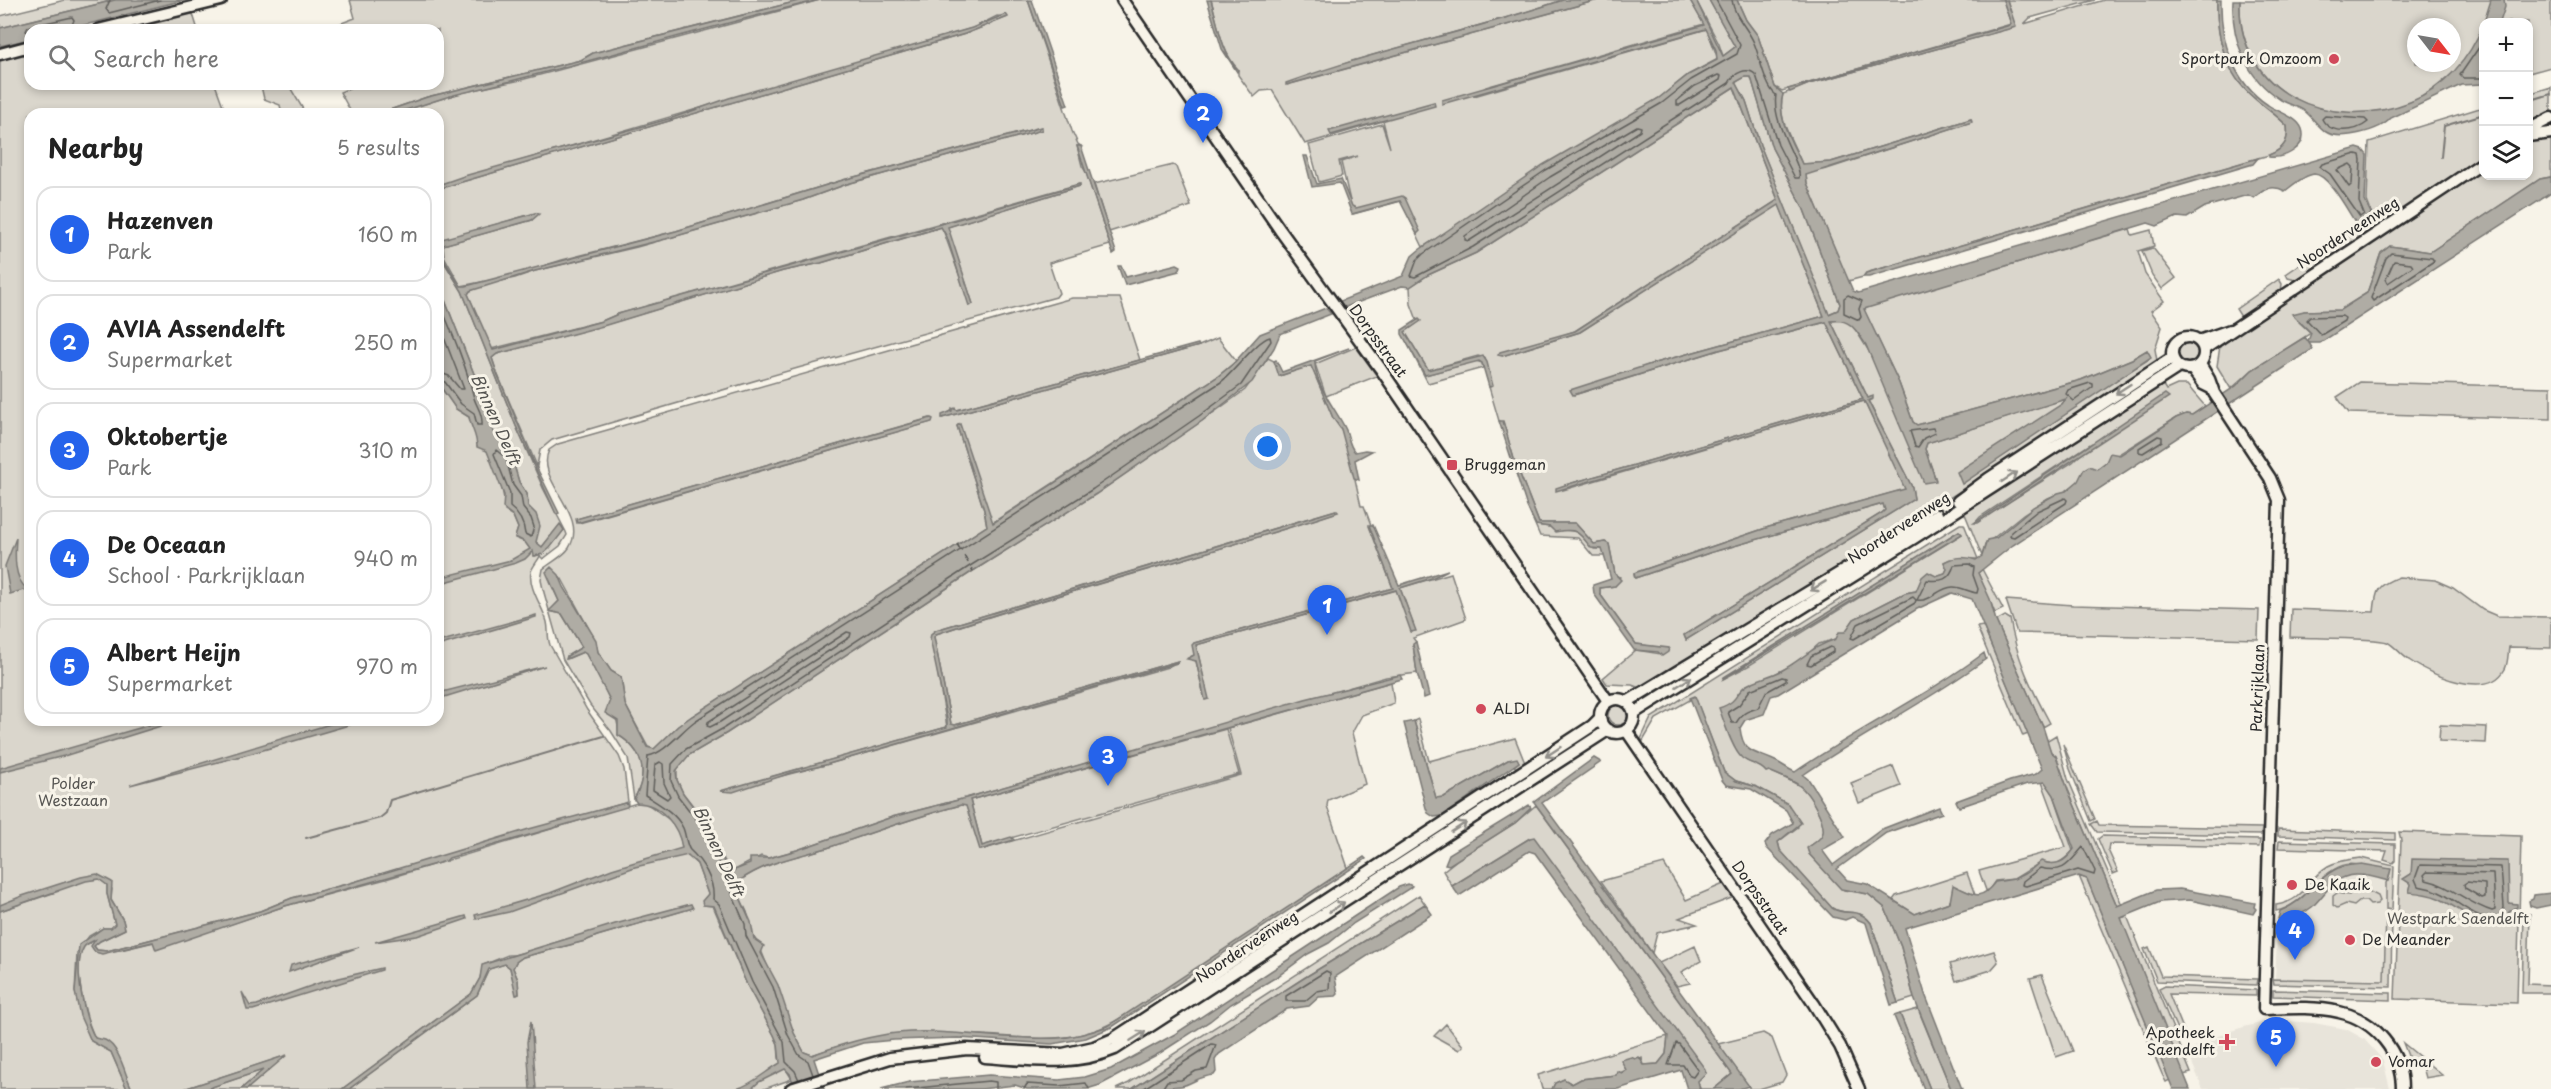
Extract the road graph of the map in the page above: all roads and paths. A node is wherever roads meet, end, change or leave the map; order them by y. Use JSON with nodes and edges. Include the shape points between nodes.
{"nodes":[{"id":1,"x":221,"y":0,"type":"edge"},
{"id":2,"x":1122,"y":0,"type":"edge"},
{"id":3,"x":123,"y":24,"type":"edge"},
{"id":4,"x":24,"y":48,"type":"edge"},
{"id":5,"x":0,"y":54,"type":"edge"},
{"id":6,"x":2551,"y":118,"type":"edge"},
{"id":7,"x":2533,"y":127,"type":"edge"},
{"id":8,"x":2551,"y":133,"type":"edge"},
{"id":9,"x":2533,"y":135,"type":"edge"},
{"id":10,"x":2479,"y":165,"type":"edge"},
{"id":11,"x":2201,"y":345,"type":"junction"},
{"id":12,"x":2176,"y":362,"type":"junction"},
{"id":13,"x":2196,"y":366,"type":"junction"},
{"id":14,"x":1608,"y":701,"type":"junction"},
{"id":15,"x":1627,"y":702,"type":"junction"},
{"id":16,"x":1634,"y":712,"type":"junction"},
{"id":17,"x":1600,"y":718,"type":"junction"},
{"id":18,"x":1608,"y":730,"type":"junction"},
{"id":19,"x":1626,"y":730,"type":"junction"},
{"id":20,"x":862,"y":1066,"type":"junction"},
{"id":21,"x":791,"y":1089,"type":"edge"},
{"id":22,"x":1859,"y":1089,"type":"edge"},
{"id":23,"x":2402,"y":1089,"type":"edge"}],
"edges":[{"from":1,"to":3,"type":"street"},
{"from":2,"to":14,"type":"street","name":"Dorpsstraat"},
{"from":4,"to":5,"type":"street"},
{"from":6,"to":7,"type":"street"},
{"from":8,"to":9,"type":"street"},
{"from":10,"to":11,"type":"street","name":"Noorderveenweg","via":[[2224,337]]},
{"from":11,"to":12,"type":"street","via":[[2188,337],[2178,340],[2172,348]]},
{"from":11,"to":13,"type":"street","via":[[2204,357]]},
{"from":12,"to":13,"type":"street"},
{"from":12,"to":15,"type":"street","name":"Noorderveenweg","one_way":true,"via":[[1948,508]]},
{"from":16,"to":12,"type":"street","name":"Noorderveenweg","one_way":true,"via":[[1914,538]]},
{"from":13,"to":23,"type":"street","name":"Parkrijklaan","via":[[2210,379],[2213,390],[2270,478],[2279,500],[2264,1009],[2340,1012],[2365,1023],[2394,1053],[2401,1068]]},
{"from":14,"to":15,"type":"street"},
{"from":14,"to":17,"type":"street"},
{"from":15,"to":16,"type":"street"},
{"from":16,"to":19,"type":"street"},
{"from":17,"to":18,"type":"street"},
{"from":17,"to":20,"type":"street","name":"Noorderveenweg","one_way":true,"via":[[1113,1039],[1064,1054],[968,1049],[890,1058]]},
{"from":18,"to":19,"type":"street"},
{"from":20,"to":18,"type":"street","name":"Noorderveenweg","one_way":true,"via":[[967,1055],[1064,1061],[1115,1049]]},
{"from":19,"to":22,"type":"street","name":"Dorpsstraat","via":[[1826,1022]]},
{"from":20,"to":21,"type":"street","name":"Noorderveenweg"}]}
